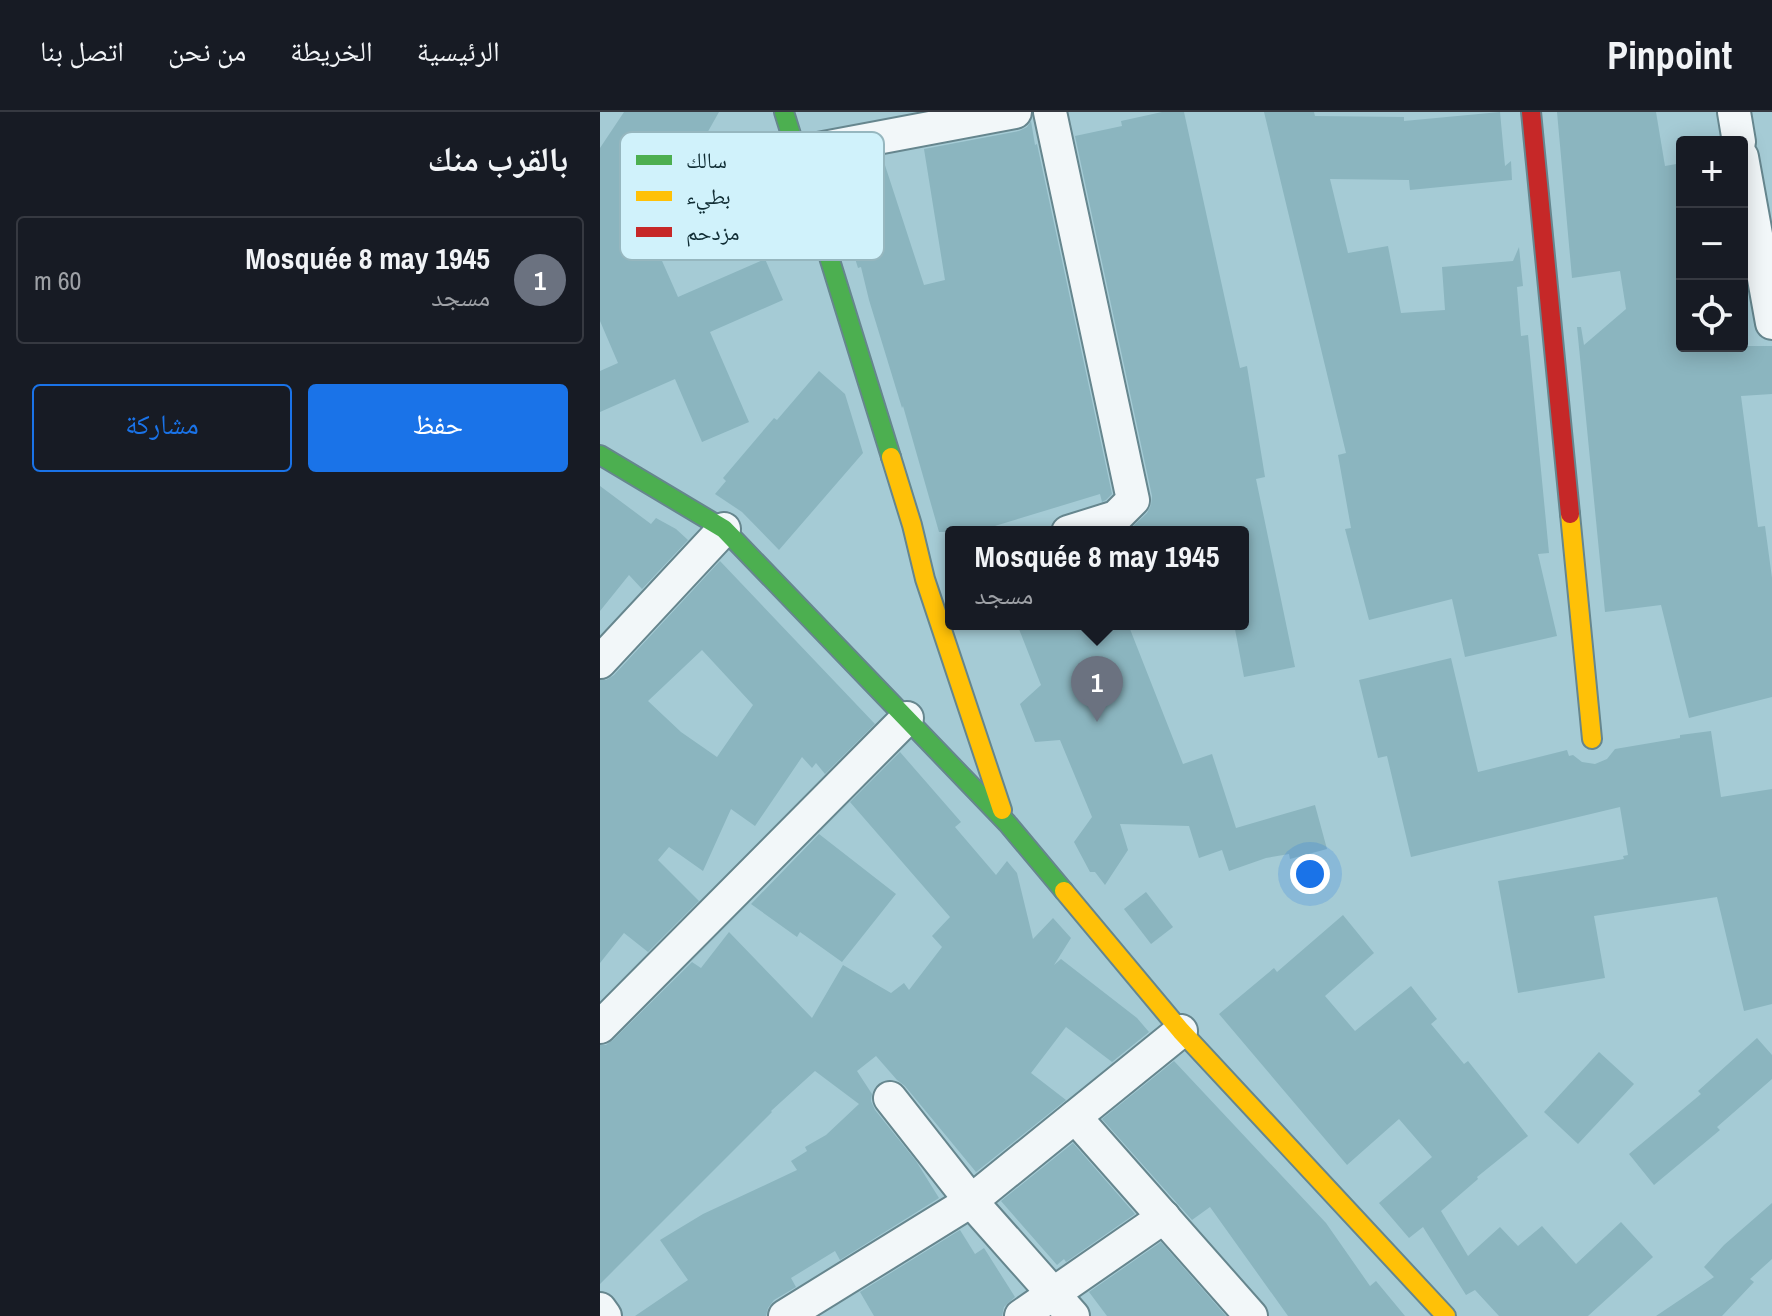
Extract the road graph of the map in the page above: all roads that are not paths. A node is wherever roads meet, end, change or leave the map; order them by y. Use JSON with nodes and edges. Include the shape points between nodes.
{"nodes":[{"id":1,"x":784,"y":112,"type":"edge"},
{"id":2,"x":1015,"y":112,"type":"edge"},
{"id":3,"x":1050,"y":112,"type":"edge"},
{"id":4,"x":1531,"y":112,"type":"edge"},
{"id":5,"x":1734,"y":112,"type":"edge"},
{"id":6,"x":790,"y":132,"type":"edge"},
{"id":7,"x":1738,"y":136,"type":"edge"},
{"id":8,"x":884,"y":137,"type":"edge"},
{"id":9,"x":1748,"y":190,"type":"edge"},
{"id":10,"x":830,"y":260,"type":"edge"},
{"id":11,"x":1772,"y":323,"type":"edge"},
{"id":12,"x":600,"y":455,"type":"edge"},
{"id":13,"x":1087,"y":526,"type":"edge"},
{"id":14,"x":724,"y":529,"type":"junction"},
{"id":15,"x":938,"y":575,"type":"edge"},
{"id":16,"x":945,"y":600,"type":"edge"},
{"id":17,"x":953,"y":630,"type":"edge"},
{"id":18,"x":600,"y":662,"type":"edge"},
{"id":19,"x":907,"y":718,"type":"junction"},
{"id":20,"x":1592,"y":739,"type":"dead end"},
{"id":21,"x":1007,"y":823,"type":"junction"},
{"id":22,"x":600,"y":1027,"type":"edge"},
{"id":23,"x":1181,"y":1031,"type":"junction"},
{"id":24,"x":890,"y":1098,"type":"dead end"},
{"id":25,"x":1075,"y":1117,"type":"junction"},
{"id":26,"x":971,"y":1201,"type":"junction"},
{"id":27,"x":1164,"y":1217,"type":"junction"},
{"id":28,"x":1063,"y":1305,"type":"edge"},
{"id":29,"x":600,"y":1309,"type":"edge"},
{"id":30,"x":1246,"y":1314,"type":"edge"},
{"id":31,"x":605,"y":1316,"type":"edge"},
{"id":32,"x":785,"y":1316,"type":"edge"},
{"id":33,"x":1021,"y":1316,"type":"edge"},
{"id":34,"x":1446,"y":1316,"type":"edge"}],
"edges":[{"from":1,"to":6,"type":"street"},
{"from":2,"to":8,"type":"street"},
{"from":3,"to":13,"type":"street","via":[[1133,500],[1116,517]]},
{"from":4,"to":20,"type":"street"},
{"from":5,"to":7,"type":"street"},
{"from":9,"to":11,"type":"street"},
{"from":10,"to":15,"type":"street","via":[[912,525]]},
{"from":12,"to":14,"type":"street"},
{"from":14,"to":18,"type":"street"},
{"from":14,"to":19,"type":"street"},
{"from":15,"to":16,"type":"street"},
{"from":17,"to":21,"type":"street"},
{"from":19,"to":21,"type":"street"},
{"from":19,"to":22,"type":"street"},
{"from":21,"to":23,"type":"street"},
{"from":23,"to":25,"type":"street"},
{"from":23,"to":34,"type":"street"},
{"from":24,"to":26,"type":"street"},
{"from":25,"to":26,"type":"street"},
{"from":25,"to":27,"type":"street"},
{"from":26,"to":28,"type":"street"},
{"from":26,"to":32,"type":"street"},
{"from":27,"to":28,"type":"street"},
{"from":27,"to":30,"type":"street"},
{"from":28,"to":33,"type":"street"},
{"from":29,"to":31,"type":"street"}]}
